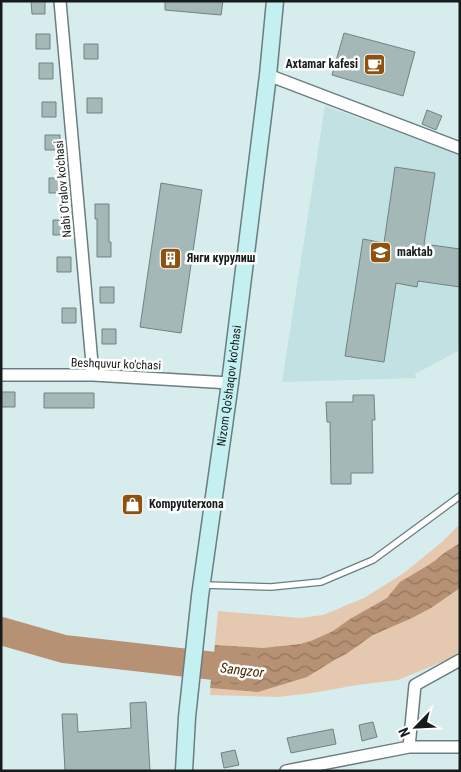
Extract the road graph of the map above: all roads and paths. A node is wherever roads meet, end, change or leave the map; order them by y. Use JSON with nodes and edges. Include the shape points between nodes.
{"nodes":[{"id":1,"x":60,"y":1,"type":"edge"},
{"id":2,"x":275,"y":1,"type":"edge"},
{"id":3,"x":268,"y":75,"type":"junction"},
{"id":4,"x":460,"y":148,"type":"edge"},
{"id":5,"x":1,"y":375,"type":"edge"},
{"id":6,"x":93,"y":375,"type":"junction"},
{"id":7,"x":230,"y":383,"type":"junction"},
{"id":8,"x":460,"y":496,"type":"edge"},
{"id":9,"x":201,"y":590,"type":"junction"},
{"id":10,"x":460,"y":660,"type":"edge"},
{"id":11,"x":409,"y":747,"type":"junction"},
{"id":12,"x":460,"y":747,"type":"edge"},
{"id":13,"x":184,"y":771,"type":"edge"},
{"id":14,"x":286,"y":771,"type":"edge"}],
"edges":[{"from":1,"to":6,"type":"street","name":"Nabi O'ralov ko'chasi"},
{"from":2,"to":3,"type":"main road","name":"Nizom Qo'shaqov ko'chasi"},
{"from":3,"to":4,"type":"street"},
{"from":3,"to":7,"type":"main road","name":"Nizom Qo'shaqov ko'chasi"},
{"from":5,"to":6,"type":"street","name":"Beshquvur ko'chasi"},
{"from":6,"to":7,"type":"street","name":"Beshquvur ko'chasi"},
{"from":7,"to":9,"type":"main road","name":"Nizom Qo'shaqov ko'chasi"},
{"from":8,"to":9,"type":"lane","via":[[373,560],[322,582]]},
{"from":9,"to":13,"type":"main road","name":"Nizom Qo'shaqov ko'chasi"},
{"from":10,"to":11,"type":"street","via":[[415,685]]},
{"from":11,"to":12,"type":"street"},
{"from":11,"to":14,"type":"street"}]}
